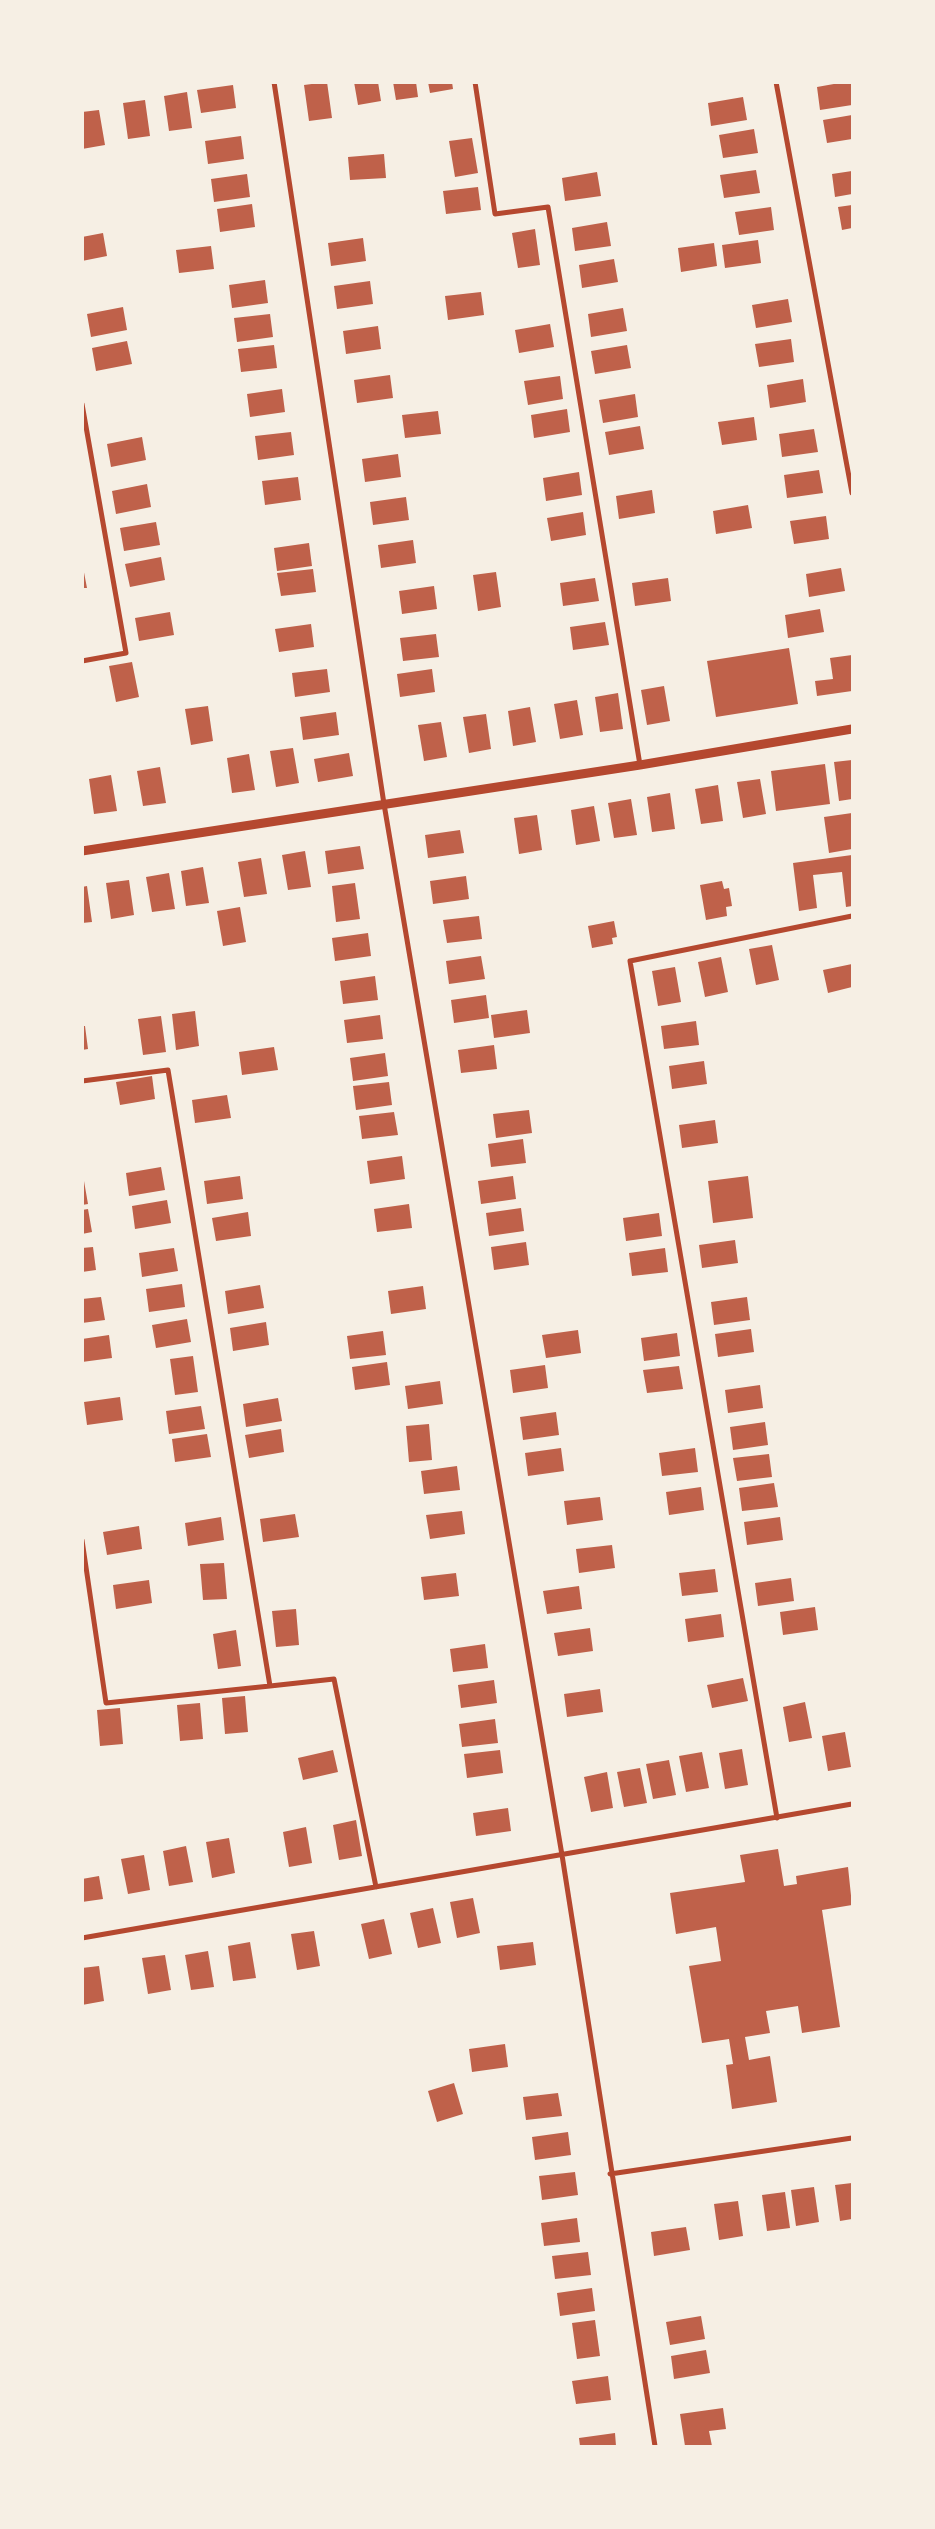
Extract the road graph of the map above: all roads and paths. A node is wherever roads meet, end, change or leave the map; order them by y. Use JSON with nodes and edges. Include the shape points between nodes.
{"nodes":[{"id":1,"x":274,"y":82,"type":"edge"},
{"id":2,"x":475,"y":82,"type":"edge"},
{"id":3,"x":776,"y":82,"type":"edge"},
{"id":4,"x":82,"y":404,"type":"edge"},
{"id":5,"x":852,"y":493,"type":"edge"},
{"id":6,"x":82,"y":661,"type":"edge"},
{"id":7,"x":852,"y":728,"type":"edge"},
{"id":8,"x":640,"y":765,"type":"junction"},
{"id":9,"x":384,"y":804,"type":"junction"},
{"id":10,"x":82,"y":851,"type":"edge"},
{"id":11,"x":852,"y":916,"type":"edge"},
{"id":12,"x":82,"y":1081,"type":"edge"},
{"id":13,"x":82,"y":1540,"type":"edge"},
{"id":14,"x":270,"y":1686,"type":"junction"},
{"id":15,"x":852,"y":1804,"type":"edge"},
{"id":16,"x":777,"y":1818,"type":"junction"},
{"id":17,"x":562,"y":1855,"type":"junction"},
{"id":18,"x":376,"y":1887,"type":"junction"},
{"id":19,"x":82,"y":1938,"type":"edge"},
{"id":20,"x":852,"y":2138,"type":"edge"},
{"id":21,"x":610,"y":2174,"type":"junction"},
{"id":22,"x":655,"y":2446,"type":"edge"}],
"edges":[{"from":1,"to":9,"type":"street"},
{"from":2,"to":8,"type":"street","via":[[495,214],[548,207]]},
{"from":3,"to":5,"type":"street"},
{"from":4,"to":6,"type":"street","via":[[126,653]]},
{"from":7,"to":8,"type":"street"},
{"from":8,"to":9,"type":"street"},
{"from":9,"to":10,"type":"street"},
{"from":9,"to":17,"type":"street"},
{"from":11,"to":16,"type":"street","via":[[630,962]]},
{"from":12,"to":14,"type":"street","via":[[168,1070]]},
{"from":13,"to":14,"type":"street","via":[[106,1704]]},
{"from":14,"to":18,"type":"street","via":[[334,1680]]},
{"from":15,"to":16,"type":"street"},
{"from":16,"to":17,"type":"street"},
{"from":17,"to":18,"type":"street"},
{"from":17,"to":21,"type":"street"},
{"from":18,"to":19,"type":"street"},
{"from":20,"to":21,"type":"street"},
{"from":21,"to":22,"type":"street"}]}
